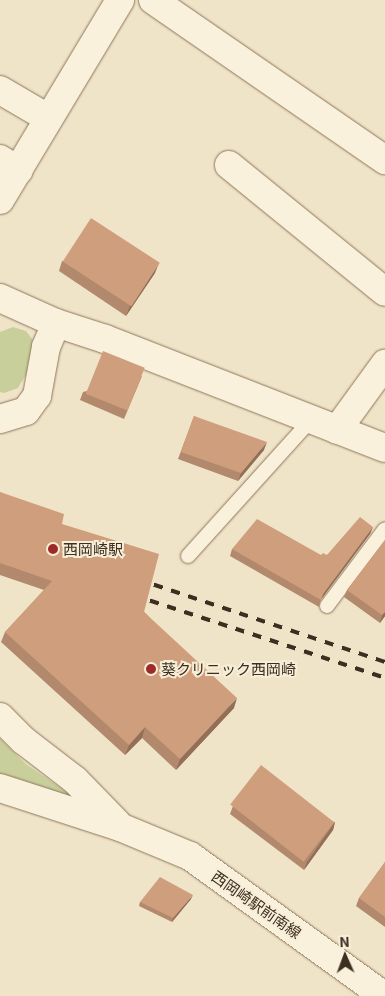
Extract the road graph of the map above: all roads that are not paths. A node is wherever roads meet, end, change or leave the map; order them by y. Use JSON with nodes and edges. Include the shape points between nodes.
{"nodes":[{"id":1,"x":120,"y":0,"type":"edge"},
{"id":2,"x":153,"y":0,"type":"edge"},
{"id":3,"x":0,"y":90,"type":"edge"},
{"id":4,"x":48,"y":118,"type":"junction"},
{"id":5,"x":385,"y":160,"type":"edge"},
{"id":6,"x":10,"y":165,"type":"edge"},
{"id":7,"x":229,"y":165,"type":"dead end"},
{"id":8,"x":0,"y":200,"type":"edge"},
{"id":9,"x":385,"y":292,"type":"edge"},
{"id":10,"x":0,"y":298,"type":"edge"},
{"id":11,"x":56,"y":323,"type":"junction"},
{"id":12,"x":385,"y":364,"type":"edge"},
{"id":13,"x":0,"y":419,"type":"edge"},
{"id":14,"x":311,"y":420,"type":"junction"},
{"id":15,"x":338,"y":430,"type":"junction"},
{"id":16,"x":385,"y":448,"type":"edge"},
{"id":17,"x":385,"y":529,"type":"edge"},
{"id":18,"x":188,"y":556,"type":"dead end"},
{"id":19,"x":327,"y":606,"type":"dead end"},
{"id":20,"x":0,"y":717,"type":"edge"},
{"id":21,"x":0,"y":788,"type":"edge"},
{"id":22,"x":120,"y":827,"type":"junction"},
{"id":23,"x":384,"y":996,"type":"edge"}],
"edges":[{"from":1,"to":4,"type":"street"},
{"from":2,"to":5,"type":"street"},
{"from":3,"to":4,"type":"street"},
{"from":4,"to":6,"type":"street"},
{"from":6,"to":8,"type":"street"},
{"from":7,"to":9,"type":"street"},
{"from":10,"to":11,"type":"street"},
{"from":11,"to":13,"type":"street","via":[[46,347],[38,396],[26,411]]},
{"from":11,"to":14,"type":"street"},
{"from":12,"to":15,"type":"street"},
{"from":14,"to":15,"type":"street"},
{"from":14,"to":18,"type":"lane"},
{"from":15,"to":16,"type":"street"},
{"from":17,"to":19,"type":"lane"},
{"from":20,"to":22,"type":"street","name":"西岡崎駅前南線","via":[[22,740],[75,780]]},
{"from":21,"to":22,"type":"street","name":"西岡崎駅前南線"},
{"from":22,"to":23,"type":"street","name":"西岡崎駅前南線","via":[[190,856]]}]}
